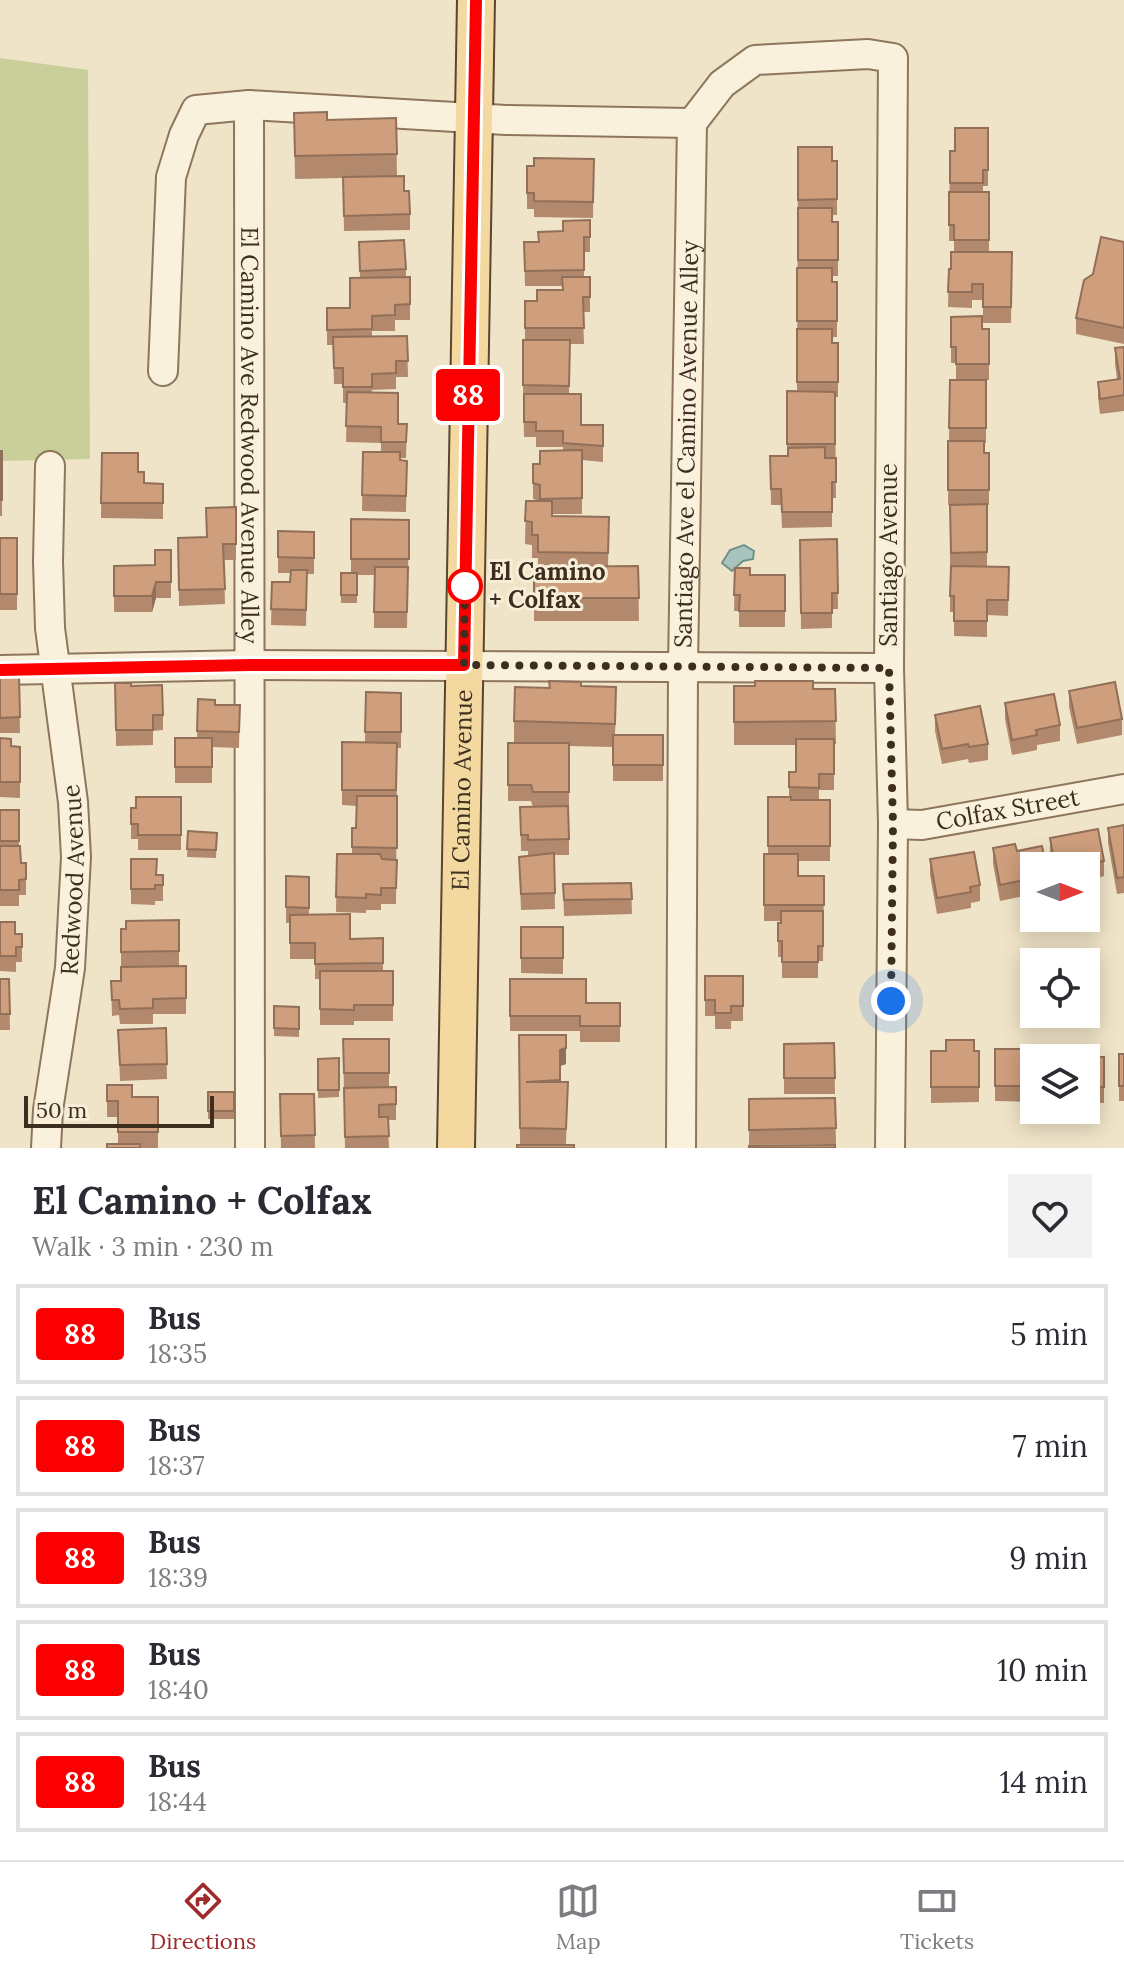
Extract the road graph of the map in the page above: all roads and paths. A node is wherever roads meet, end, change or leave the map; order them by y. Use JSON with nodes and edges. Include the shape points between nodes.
{"nodes":[{"id":1,"x":476,"y":0,"type":"edge"},
{"id":2,"x":249,"y":105,"type":"junction"},
{"id":3,"x":472,"y":118,"type":"junction"},
{"id":4,"x":692,"y":123,"type":"junction"},
{"id":5,"x":163,"y":371,"type":"dead end"},
{"id":6,"x":50,"y":466,"type":"dead end"},
{"id":7,"x":250,"y":665,"type":"junction"},
{"id":8,"x":464,"y":665,"type":"junction"},
{"id":9,"x":683,"y":667,"type":"junction"},
{"id":10,"x":889,"y":668,"type":"junction"},
{"id":11,"x":0,"y":670,"type":"edge"},
{"id":12,"x":54,"y":670,"type":"junction"},
{"id":13,"x":1124,"y":789,"type":"edge"},
{"id":14,"x":893,"y":824,"type":"junction"},
{"id":15,"x":46,"y":1148,"type":"edge"},
{"id":16,"x":250,"y":1148,"type":"edge"},
{"id":17,"x":456,"y":1148,"type":"edge"},
{"id":18,"x":681,"y":1148,"type":"edge"},
{"id":19,"x":890,"y":1148,"type":"edge"}],
"edges":[{"from":1,"to":3,"type":"main road","name":"El Camino Avenue"},
{"from":2,"to":3,"type":"street"},
{"from":2,"to":5,"type":"street","via":[[196,110],[184,135],[171,177]]},
{"from":2,"to":7,"type":"street","name":"El Camino Ave Redwood Avenue Alley"},
{"from":3,"to":4,"type":"street"},
{"from":3,"to":8,"type":"main road","name":"El Camino Avenue"},
{"from":4,"to":9,"type":"street","name":"Santiago Ave el Camino Avenue Alley"},
{"from":4,"to":10,"type":"street","name":"Santiago Avenue","via":[[722,84],[755,60],[868,54],[893,58]]},
{"from":6,"to":12,"type":"street","name":"Redwood Avenue"},
{"from":7,"to":8,"type":"street"},
{"from":7,"to":12,"type":"street"},
{"from":7,"to":16,"type":"street","name":"El Camino Ave Redwood Avenue Alley"},
{"from":8,"to":9,"type":"street"},
{"from":8,"to":17,"type":"main road","name":"El Camino Avenue"},
{"from":9,"to":10,"type":"street"},
{"from":9,"to":18,"type":"street","name":"Santiago Ave el Camino Avenue Alley"},
{"from":10,"to":14,"type":"street","name":"Santiago Avenue"},
{"from":11,"to":12,"type":"street"},
{"from":12,"to":15,"type":"street","name":"Redwood Avenue","via":[[76,857],[70,968]]},
{"from":13,"to":14,"type":"street","name":"Colfax Street","via":[[922,825]]},
{"from":14,"to":19,"type":"street","name":"Santiago Avenue"}]}
